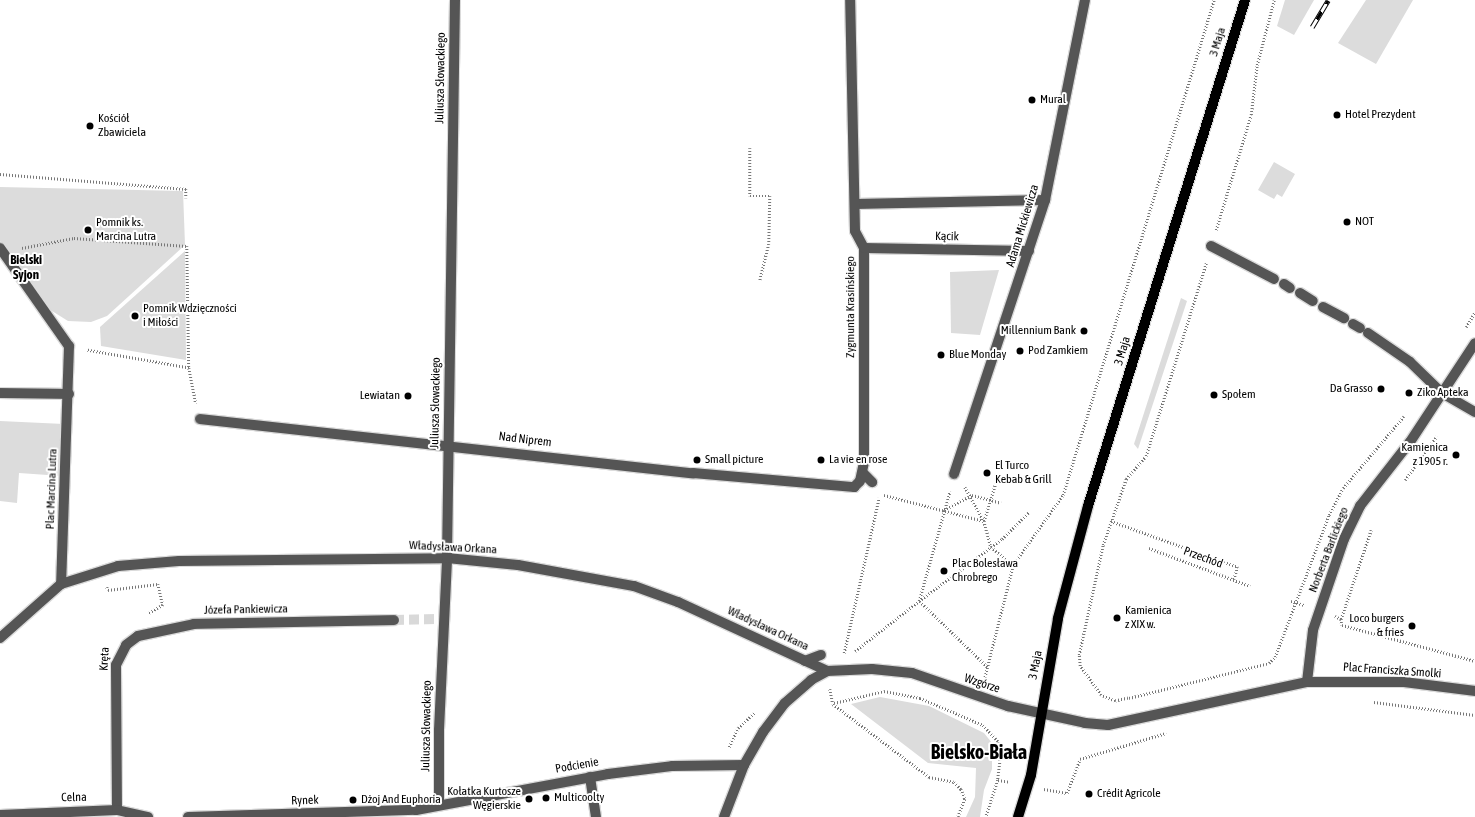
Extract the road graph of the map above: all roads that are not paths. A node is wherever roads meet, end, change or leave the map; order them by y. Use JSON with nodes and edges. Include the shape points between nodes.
{"nodes":[{"id":1,"x":455,"y":0,"type":"edge"},
{"id":2,"x":850,"y":0,"type":"edge"},
{"id":3,"x":1085,"y":0,"type":"edge"},
{"id":4,"x":1245,"y":0,"type":"edge"},
{"id":5,"x":1045,"y":200,"type":"junction"},
{"id":6,"x":855,"y":204,"type":"junction"},
{"id":7,"x":1211,"y":246,"type":"road end"},
{"id":8,"x":0,"y":248,"type":"edge"},
{"id":9,"x":864,"y":248,"type":"junction"},
{"id":10,"x":1029,"y":251,"type":"junction"},
{"id":11,"x":1274,"y":279,"type":"dead end"},
{"id":12,"x":1300,"y":293,"type":"dead end"},
{"id":13,"x":1314,"y":301,"type":"dead end"},
{"id":14,"x":1323,"y":307,"type":"dead end"},
{"id":15,"x":1344,"y":318,"type":"dead end"},
{"id":16,"x":1360,"y":328,"type":"dead end"},
{"id":17,"x":1475,"y":343,"type":"edge"},
{"id":18,"x":0,"y":393,"type":"edge"},
{"id":19,"x":1442,"y":393,"type":"junction"},
{"id":20,"x":69,"y":394,"type":"junction"},
{"id":21,"x":1475,"y":412,"type":"edge"},
{"id":22,"x":200,"y":419,"type":"road end"},
{"id":23,"x":448,"y":444,"type":"junction"},
{"id":24,"x":863,"y":473,"type":"junction"},
{"id":25,"x":954,"y":474,"type":"road end"},
{"id":26,"x":872,"y":482,"type":"dead end"},
{"id":27,"x":447,"y":558,"type":"junction"},
{"id":28,"x":61,"y":584,"type":"junction"},
{"id":29,"x":394,"y":620,"type":"tunnel mouth"},
{"id":30,"x":0,"y":638,"type":"edge"},
{"id":31,"x":821,"y":655,"type":"dead end"},
{"id":32,"x":805,"y":661,"type":"junction"},
{"id":33,"x":116,"y":665,"type":"joint"},
{"id":34,"x":827,"y":671,"type":"junction"},
{"id":35,"x":1308,"y":682,"type":"junction"},
{"id":36,"x":1475,"y":691,"type":"edge"},
{"id":37,"x":1039,"y":714,"type":"junction"},
{"id":38,"x":744,"y":765,"type":"junction"},
{"id":39,"x":590,"y":777,"type":"junction"},
{"id":40,"x":439,"y":805,"type":"junction"},
{"id":41,"x":117,"y":810,"type":"junction"},
{"id":42,"x":417,"y":814,"type":"edge"},
{"id":43,"x":0,"y":815,"type":"edge"},
{"id":44,"x":148,"y":817,"type":"edge"},
{"id":45,"x":188,"y":817,"type":"edge"},
{"id":46,"x":596,"y":817,"type":"edge"},
{"id":47,"x":724,"y":817,"type":"edge"},
{"id":48,"x":1018,"y":817,"type":"edge"}],
"edges":[{"from":1,"to":23,"type":"street","name":"Juliusza Słowackiego"},
{"from":2,"to":6,"type":"street","name":"Zygmunta Krasińskiego"},
{"from":3,"to":5,"type":"street","name":"Adama Mickiewicza"},
{"from":4,"to":37,"type":"main road","name":"3 Maja","via":[[1088,506],[1058,618]]},
{"from":5,"to":6,"type":"street"},
{"from":5,"to":10,"type":"street","name":"Adama Mickiewicza"},
{"from":6,"to":9,"type":"street","name":"Zygmunta Krasińskiego","via":[[855,231]]},
{"from":7,"to":11,"type":"street"},
{"from":8,"to":20,"type":"street","name":"Plac Marcina Lutra","via":[[68,346]]},
{"from":9,"to":10,"type":"street","name":"Kącik"},
{"from":9,"to":24,"type":"street","name":"Zygmunta Krasińskiego"},
{"from":10,"to":25,"type":"street","name":"Adama Mickiewicza"},
{"from":12,"to":13,"type":"street"},
{"from":14,"to":15,"type":"street"},
{"from":16,"to":19,"type":"street","via":[[1410,362]]},
{"from":17,"to":19,"type":"street","name":"Norberta Barlickiego"},
{"from":18,"to":20,"type":"street"},
{"from":19,"to":21,"type":"street"},
{"from":19,"to":35,"type":"street","name":"Norberta Barlickiego","via":[[1360,506],[1320,610],[1310,650]]},
{"from":20,"to":28,"type":"street","name":"Plac Marcina Lutra"},
{"from":22,"to":23,"type":"street","name":"Nad Niprem"},
{"from":23,"to":24,"type":"street","name":"Nad Niprem","via":[[848,489],[857,484]]},
{"from":23,"to":27,"type":"street","name":"Juliusza Słowackiego"},
{"from":24,"to":26,"type":"street"},
{"from":27,"to":28,"type":"street","name":"Władysława Orkana","via":[[179,561],[118,566]]},
{"from":27,"to":32,"type":"street","name":"Władysława Orkana","via":[[518,565],[634,586],[678,602]]},
{"from":27,"to":40,"type":"street","name":"Juliusza Słowackiego","via":[[439,730]]},
{"from":28,"to":30,"type":"street"},
{"from":29,"to":33,"type":"street","name":"Józefa Pankiewicza","via":[[194,624],[154,630],[126,645]]},
{"from":31,"to":32,"type":"street"},
{"from":32,"to":34,"type":"street","name":"Władysława Orkana"},
{"from":33,"to":41,"type":"street","name":"Kręta"},
{"from":34,"to":37,"type":"street","name":"Wzgórze","via":[[872,669],[912,673],[978,698]]},
{"from":34,"to":38,"type":"street","name":"Wzgórze","via":[[811,680],[785,703]]},
{"from":35,"to":36,"type":"street","name":"Plac Franciszka Smolki","via":[[1404,682]]},
{"from":35,"to":37,"type":"street","name":"Wzgórze","via":[[1108,725]]},
{"from":37,"to":48,"type":"main road","name":"3 Maja","via":[[1028,786]]},
{"from":38,"to":39,"type":"street","name":"Podcienie","via":[[672,766]]},
{"from":38,"to":47,"type":"street","name":"Wzgórze"},
{"from":39,"to":40,"type":"street","name":"Podcienie"},
{"from":39,"to":46,"type":"street"},
{"from":40,"to":42,"type":"street","name":"Podcienie"},
{"from":41,"to":43,"type":"street","name":"Celna"},
{"from":41,"to":44,"type":"street","name":"Celna"},
{"from":42,"to":45,"type":"street","name":"Rynek"}]}
